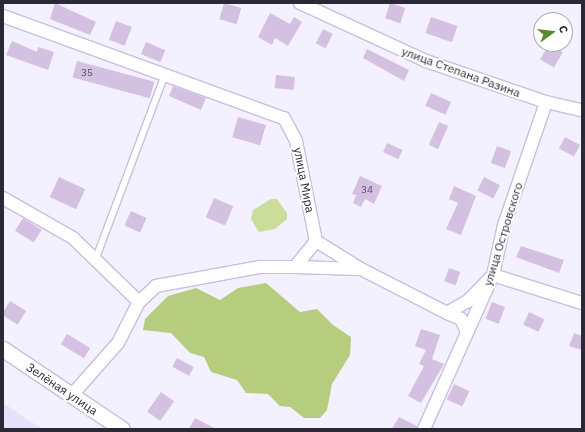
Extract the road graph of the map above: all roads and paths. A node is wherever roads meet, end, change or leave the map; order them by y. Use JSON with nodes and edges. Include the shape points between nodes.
{"nodes":[{"id":1,"x":300,"y":3,"type":"edge"},
{"id":2,"x":3,"y":16,"type":"edge"},
{"id":3,"x":165,"y":74,"type":"junction"},
{"id":4,"x":546,"y":102,"type":"junction"},
{"id":5,"x":582,"y":110,"type":"edge"},
{"id":6,"x":3,"y":198,"type":"edge"},
{"id":7,"x":316,"y":241,"type":"junction"},
{"id":8,"x":96,"y":258,"type":"junction"},
{"id":9,"x":295,"y":267,"type":"junction"},
{"id":10,"x":361,"y":269,"type":"junction"},
{"id":11,"x":493,"y":275,"type":"junction"},
{"id":12,"x":139,"y":302,"type":"junction"},
{"id":13,"x":582,"y":303,"type":"edge"},
{"id":14,"x":447,"y":313,"type":"junction"},
{"id":15,"x":467,"y":332,"type":"junction"},
{"id":16,"x":3,"y":349,"type":"edge"},
{"id":17,"x":72,"y":395,"type":"junction"},
{"id":18,"x":122,"y":429,"type":"edge"},
{"id":19,"x":424,"y":429,"type":"edge"}],
"edges":[{"from":1,"to":4,"type":"street","name":"улица Степана Разина","via":[[426,61]]},
{"from":2,"to":3,"type":"street","name":"улица Мира"},
{"from":3,"to":7,"type":"street","name":"улица Мира","via":[[284,118],[296,141]]},
{"from":3,"to":8,"type":"lane"},
{"from":4,"to":5,"type":"street","name":"улица Степана Разина"},
{"from":4,"to":11,"type":"street","name":"улица Островского","via":[[504,225]]},
{"from":6,"to":8,"type":"street","via":[[43,219]]},
{"from":7,"to":9,"type":"street"},
{"from":7,"to":10,"type":"street"},
{"from":8,"to":12,"type":"street"},
{"from":9,"to":10,"type":"street"},
{"from":9,"to":12,"type":"street","via":[[260,267],[206,274],[156,286]]},
{"from":10,"to":14,"type":"street"},
{"from":11,"to":13,"type":"street"},
{"from":11,"to":14,"type":"street","via":[[468,301]]},
{"from":11,"to":15,"type":"street","name":"улица Островского"},
{"from":12,"to":17,"type":"street","via":[[118,343]]},
{"from":14,"to":15,"type":"street","via":[[461,319]]},
{"from":15,"to":19,"type":"street","name":"улица Островского"},
{"from":16,"to":17,"type":"street","name":"Зелёная улица"},
{"from":17,"to":18,"type":"street","name":"Зелёная улица"}]}
